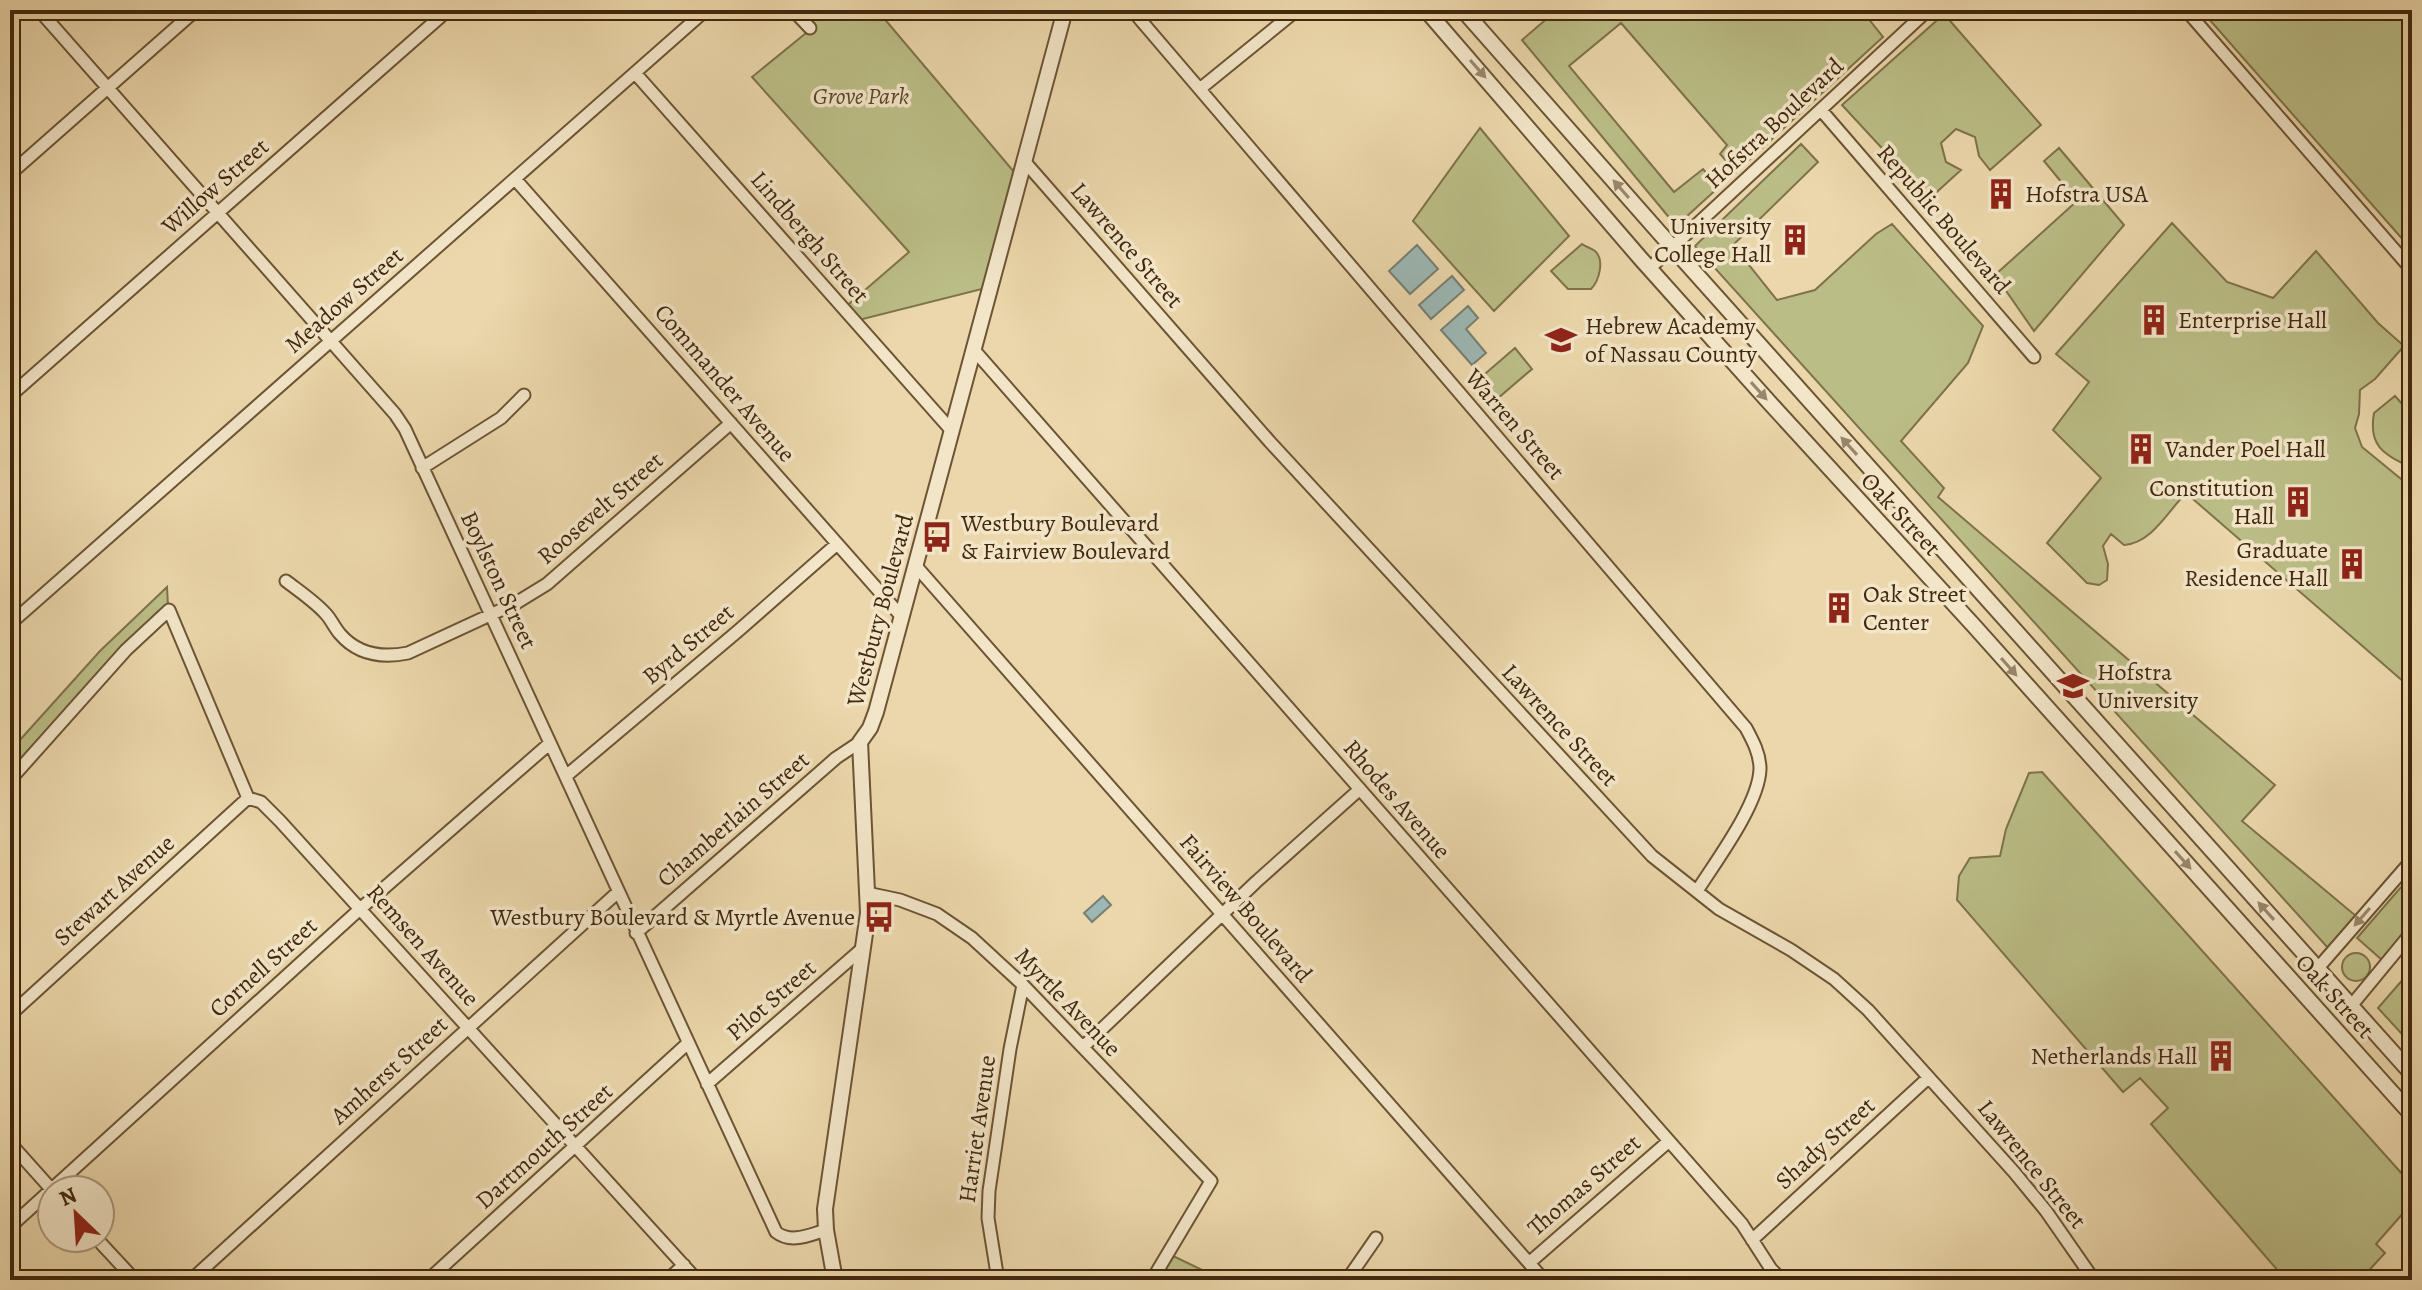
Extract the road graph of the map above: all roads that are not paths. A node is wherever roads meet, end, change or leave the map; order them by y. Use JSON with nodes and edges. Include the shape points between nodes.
{"nodes":[{"id":1,"x":39,"y":10,"type":"edge"},
{"id":2,"x":196,"y":10,"type":"edge"},
{"id":3,"x":448,"y":10,"type":"edge"},
{"id":4,"x":706,"y":10,"type":"edge"},
{"id":5,"x":793,"y":10,"type":"edge"},
{"id":6,"x":1065,"y":10,"type":"edge"},
{"id":7,"x":1132,"y":10,"type":"edge"},
{"id":8,"x":1297,"y":10,"type":"edge"},
{"id":9,"x":1426,"y":10,"type":"edge"},
{"id":10,"x":1463,"y":10,"type":"edge"},
{"id":11,"x":1928,"y":10,"type":"edge"},
{"id":12,"x":2186,"y":10,"type":"edge"},
{"id":13,"x":810,"y":28,"type":"dead end"},
{"id":14,"x":635,"y":73,"type":"junction"},
{"id":15,"x":108,"y":88,"type":"junction"},
{"id":16,"x":1201,"y":88,"type":"junction"},
{"id":17,"x":1821,"y":110,"type":"junction"},
{"id":18,"x":1025,"y":162,"type":"junction"},
{"id":19,"x":10,"y":174,"type":"edge"},
{"id":20,"x":515,"y":179,"type":"junction"},
{"id":21,"x":218,"y":213,"type":"junction"},
{"id":22,"x":1672,"y":247,"type":"junction"},
{"id":23,"x":1650,"y":268,"type":"junction"},
{"id":24,"x":2412,"y":270,"type":"edge"},
{"id":25,"x":331,"y":341,"type":"junction"},
{"id":26,"x":974,"y":350,"type":"junction"},
{"id":27,"x":2034,"y":357,"type":"dead end"},
{"id":28,"x":524,"y":395,"type":"dead end"},
{"id":29,"x":10,"y":396,"type":"edge"},
{"id":30,"x":731,"y":423,"type":"junction"},
{"id":31,"x":952,"y":431,"type":"junction"},
{"id":32,"x":422,"y":468,"type":"junction"},
{"id":33,"x":837,"y":544,"type":"junction"},
{"id":34,"x":915,"y":565,"type":"junction"},
{"id":35,"x":286,"y":581,"type":"dead end"},
{"id":36,"x":1995,"y":609,"type":"junction"},
{"id":37,"x":491,"y":615,"type":"junction"},
{"id":38,"x":902,"y":617,"type":"junction"},
{"id":39,"x":10,"y":624,"type":"edge"},
{"id":40,"x":1975,"y":627,"type":"junction"},
{"id":41,"x":860,"y":742,"type":"junction"},
{"id":42,"x":549,"y":744,"type":"junction"},
{"id":43,"x":566,"y":776,"type":"junction"},
{"id":44,"x":10,"y":780,"type":"edge"},
{"id":45,"x":1360,"y":789,"type":"junction"},
{"id":46,"x":248,"y":798,"type":"junction"},
{"id":47,"x":2412,"y":860,"type":"edge"},
{"id":48,"x":1697,"y":891,"type":"junction"},
{"id":49,"x":618,"y":892,"type":"junction"},
{"id":50,"x":867,"y":893,"type":"junction"},
{"id":51,"x":360,"y":909,"type":"junction"},
{"id":52,"x":1222,"y":914,"type":"junction"},
{"id":53,"x":2412,"y":932,"type":"edge"},
{"id":54,"x":636,"y":933,"type":"junction"},
{"id":55,"x":863,"y":948,"type":"junction"},
{"id":56,"x":2318,"y":968,"type":"junction"},
{"id":57,"x":1023,"y":985,"type":"junction"},
{"id":58,"x":2351,"y":1006,"type":"junction"},
{"id":59,"x":10,"y":1015,"type":"edge"},
{"id":60,"x":468,"y":1028,"type":"junction"},
{"id":61,"x":688,"y":1043,"type":"junction"},
{"id":62,"x":1083,"y":1047,"type":"junction"},
{"id":63,"x":2412,"y":1074,"type":"edge"},
{"id":64,"x":1928,"y":1078,"type":"junction"},
{"id":65,"x":707,"y":1084,"type":"junction"},
{"id":66,"x":2412,"y":1115,"type":"edge"},
{"id":67,"x":1669,"y":1141,"type":"junction"},
{"id":68,"x":10,"y":1143,"type":"edge"},
{"id":69,"x":576,"y":1146,"type":"junction"},
{"id":70,"x":38,"y":1174,"type":"edge"},
{"id":71,"x":70,"y":1174,"type":"edge"},
{"id":72,"x":36,"y":1204,"type":"edge"},
{"id":73,"x":10,"y":1227,"type":"edge"},
{"id":74,"x":826,"y":1230,"type":"junction"},
{"id":75,"x":1376,"y":1238,"type":"dead end"},
{"id":76,"x":1752,"y":1240,"type":"junction"},
{"id":77,"x":111,"y":1254,"type":"edge"},
{"id":78,"x":1529,"y":1263,"type":"junction"},
{"id":79,"x":684,"y":1265,"type":"junction"},
{"id":80,"x":135,"y":1280,"type":"edge"},
{"id":81,"x":191,"y":1280,"type":"edge"},
{"id":82,"x":428,"y":1280,"type":"edge"},
{"id":83,"x":667,"y":1280,"type":"edge"},
{"id":84,"x":697,"y":1280,"type":"edge"},
{"id":85,"x":835,"y":1280,"type":"edge"},
{"id":86,"x":998,"y":1280,"type":"edge"},
{"id":87,"x":1152,"y":1280,"type":"edge"},
{"id":88,"x":1347,"y":1280,"type":"edge"},
{"id":89,"x":1544,"y":1280,"type":"edge"},
{"id":90,"x":1782,"y":1280,"type":"edge"},
{"id":91,"x":2094,"y":1280,"type":"edge"}],
"edges":[{"from":1,"to":15,"type":"street","name":"Boylston Street"},
{"from":2,"to":15,"type":"street"},
{"from":3,"to":21,"type":"street","name":"Willow Street"},
{"from":4,"to":14,"type":"street","name":"Meadow Street"},
{"from":5,"to":13,"type":"street"},
{"from":6,"to":18,"type":"street","name":"Westbury Boulevard"},
{"from":7,"to":16,"type":"street","name":"Warren Street"},
{"from":8,"to":16,"type":"street"},
{"from":9,"to":23,"type":"street","name":"Oak Street","one_way":true},
{"from":22,"to":10,"type":"street","name":"Oak Street","one_way":true},
{"from":11,"to":17,"type":"street","name":"Hofstra Boulevard"},
{"from":12,"to":24,"type":"street"},
{"from":14,"to":20,"type":"street","name":"Meadow Street"},
{"from":14,"to":31,"type":"street","name":"Lindbergh Street"},
{"from":15,"to":19,"type":"street"},
{"from":15,"to":21,"type":"street","name":"Boylston Street"},
{"from":16,"to":48,"type":"street","name":"Warren Street","via":[[1746,728],[1756,746],[1758,783]]},
{"from":17,"to":22,"type":"street","name":"Hofstra Boulevard"},
{"from":17,"to":27,"type":"street","name":"Republic Boulevard"},
{"from":18,"to":26,"type":"street","name":"Westbury Boulevard"},
{"from":18,"to":48,"type":"street","name":"Lawrence Street","via":[[1270,442],[1582,782],[1652,856]]},
{"from":20,"to":25,"type":"street","name":"Meadow Street"},
{"from":20,"to":30,"type":"street","name":"Commander Avenue"},
{"from":21,"to":25,"type":"street","name":"Boylston Street"},
{"from":21,"to":29,"type":"street","name":"Willow Street"},
{"from":22,"to":23,"type":"street","name":"Hofstra Boulevard"},
{"from":36,"to":22,"type":"street","name":"Oak Street","one_way":true},
{"from":23,"to":40,"type":"street","name":"Oak Street","one_way":true},
{"from":25,"to":32,"type":"street","name":"Boylston Street","via":[[395,414]]},
{"from":25,"to":39,"type":"street","name":"Meadow Street"},
{"from":26,"to":31,"type":"street","name":"Westbury Boulevard"},
{"from":26,"to":45,"type":"street","name":"Rhodes Avenue"},
{"from":28,"to":32,"type":"street","via":[[501,418]]},
{"from":30,"to":33,"type":"street","name":"Commander Avenue"},
{"from":30,"to":37,"type":"street","name":"Roosevelt Street","via":[[547,584]]},
{"from":31,"to":34,"type":"street","name":"Westbury Boulevard"},
{"from":32,"to":37,"type":"street","name":"Boylston Street"},
{"from":33,"to":38,"type":"street","name":"Commander Avenue"},
{"from":33,"to":43,"type":"street","name":"Byrd Street"},
{"from":34,"to":38,"type":"street","name":"Westbury Boulevard"},
{"from":34,"to":52,"type":"street","name":"Fairview Boulevard"},
{"from":35,"to":37,"type":"street","name":"Roosevelt Street","via":[[325,613],[351,644],[376,655],[408,653]]},
{"from":36,"to":40,"type":"street"},
{"from":56,"to":36,"type":"street","name":"Oak Street","one_way":true},
{"from":37,"to":42,"type":"street","name":"Boylston Street"},
{"from":38,"to":41,"type":"street","name":"Westbury Boulevard","via":[[876,712]]},
{"from":40,"to":66,"type":"street","name":"Oak Street","one_way":true},
{"from":41,"to":50,"type":"street","name":"Westbury Boulevard"},
{"from":41,"to":54,"type":"street","name":"Chamberlain Street"},
{"from":42,"to":43,"type":"street","name":"Boylston Street"},
{"from":42,"to":51,"type":"street","name":"Cornell Street"},
{"from":43,"to":49,"type":"street","name":"Boylston Street"},
{"from":44,"to":46,"type":"street","via":[[126,650],[169,610]]},
{"from":45,"to":52,"type":"street"},
{"from":45,"to":67,"type":"street","name":"Rhodes Avenue"},
{"from":46,"to":51,"type":"street","name":"Remsen Avenue","via":[[261,802]]},
{"from":46,"to":59,"type":"street","name":"Stewart Avenue"},
{"from":47,"to":56,"type":"street","one_way":true},
{"from":48,"to":64,"type":"street","name":"Lawrence Street","via":[[1834,979]]},
{"from":49,"to":54,"type":"street","name":"Boylston Street"},
{"from":49,"to":60,"type":"street","name":"Amherst Street"},
{"from":50,"to":55,"type":"street","name":"Westbury Boulevard"},
{"from":50,"to":57,"type":"street","name":"Myrtle Avenue","via":[[937,914]]},
{"from":51,"to":60,"type":"street","name":"Remsen Avenue"},
{"from":51,"to":71,"type":"street","name":"Cornell Street"},
{"from":52,"to":62,"type":"street"},
{"from":52,"to":78,"type":"street","name":"Fairview Boulevard"},
{"from":53,"to":58,"type":"street"},
{"from":54,"to":61,"type":"street","name":"Boylston Street"},
{"from":55,"to":65,"type":"street","name":"Pilot Street"},
{"from":55,"to":74,"type":"street","name":"Westbury Boulevard"},
{"from":56,"to":58,"type":"street","name":"Oak Street"},
{"from":57,"to":62,"type":"street","name":"Myrtle Avenue"},
{"from":57,"to":86,"type":"street","name":"Harriet Avenue","via":[[989,1191]]},
{"from":58,"to":63,"type":"street","name":"Oak Street"},
{"from":60,"to":69,"type":"street","name":"Remsen Avenue"},
{"from":60,"to":81,"type":"street","name":"Amherst Street"},
{"from":61,"to":65,"type":"street","name":"Boylston Street"},
{"from":61,"to":69,"type":"street","name":"Dartmouth Street"},
{"from":62,"to":87,"type":"street","name":"Myrtle Avenue","via":[[1211,1181]]},
{"from":64,"to":76,"type":"street","name":"Shady Street"},
{"from":64,"to":91,"type":"street","name":"Lawrence Street","via":[[2014,1172]]},
{"from":65,"to":74,"type":"street","name":"Boylston Street","via":[[776,1232],[798,1237]]},
{"from":67,"to":76,"type":"street","name":"Rhodes Avenue"},
{"from":67,"to":78,"type":"street","name":"Thomas Street"},
{"from":68,"to":70,"type":"street"},
{"from":69,"to":79,"type":"street","name":"Remsen Avenue"},
{"from":69,"to":82,"type":"street","name":"Dartmouth Street"},
{"from":72,"to":73,"type":"street","name":"Cornell Street"},
{"from":74,"to":85,"type":"street","name":"Westbury Boulevard"},
{"from":75,"to":88,"type":"street"},
{"from":76,"to":90,"type":"street","name":"Rhodes Avenue"},
{"from":77,"to":80,"type":"street"},
{"from":78,"to":89,"type":"street","name":"Fairview Boulevard"},
{"from":79,"to":83,"type":"street"},
{"from":79,"to":84,"type":"street","name":"Remsen Avenue"}]}
